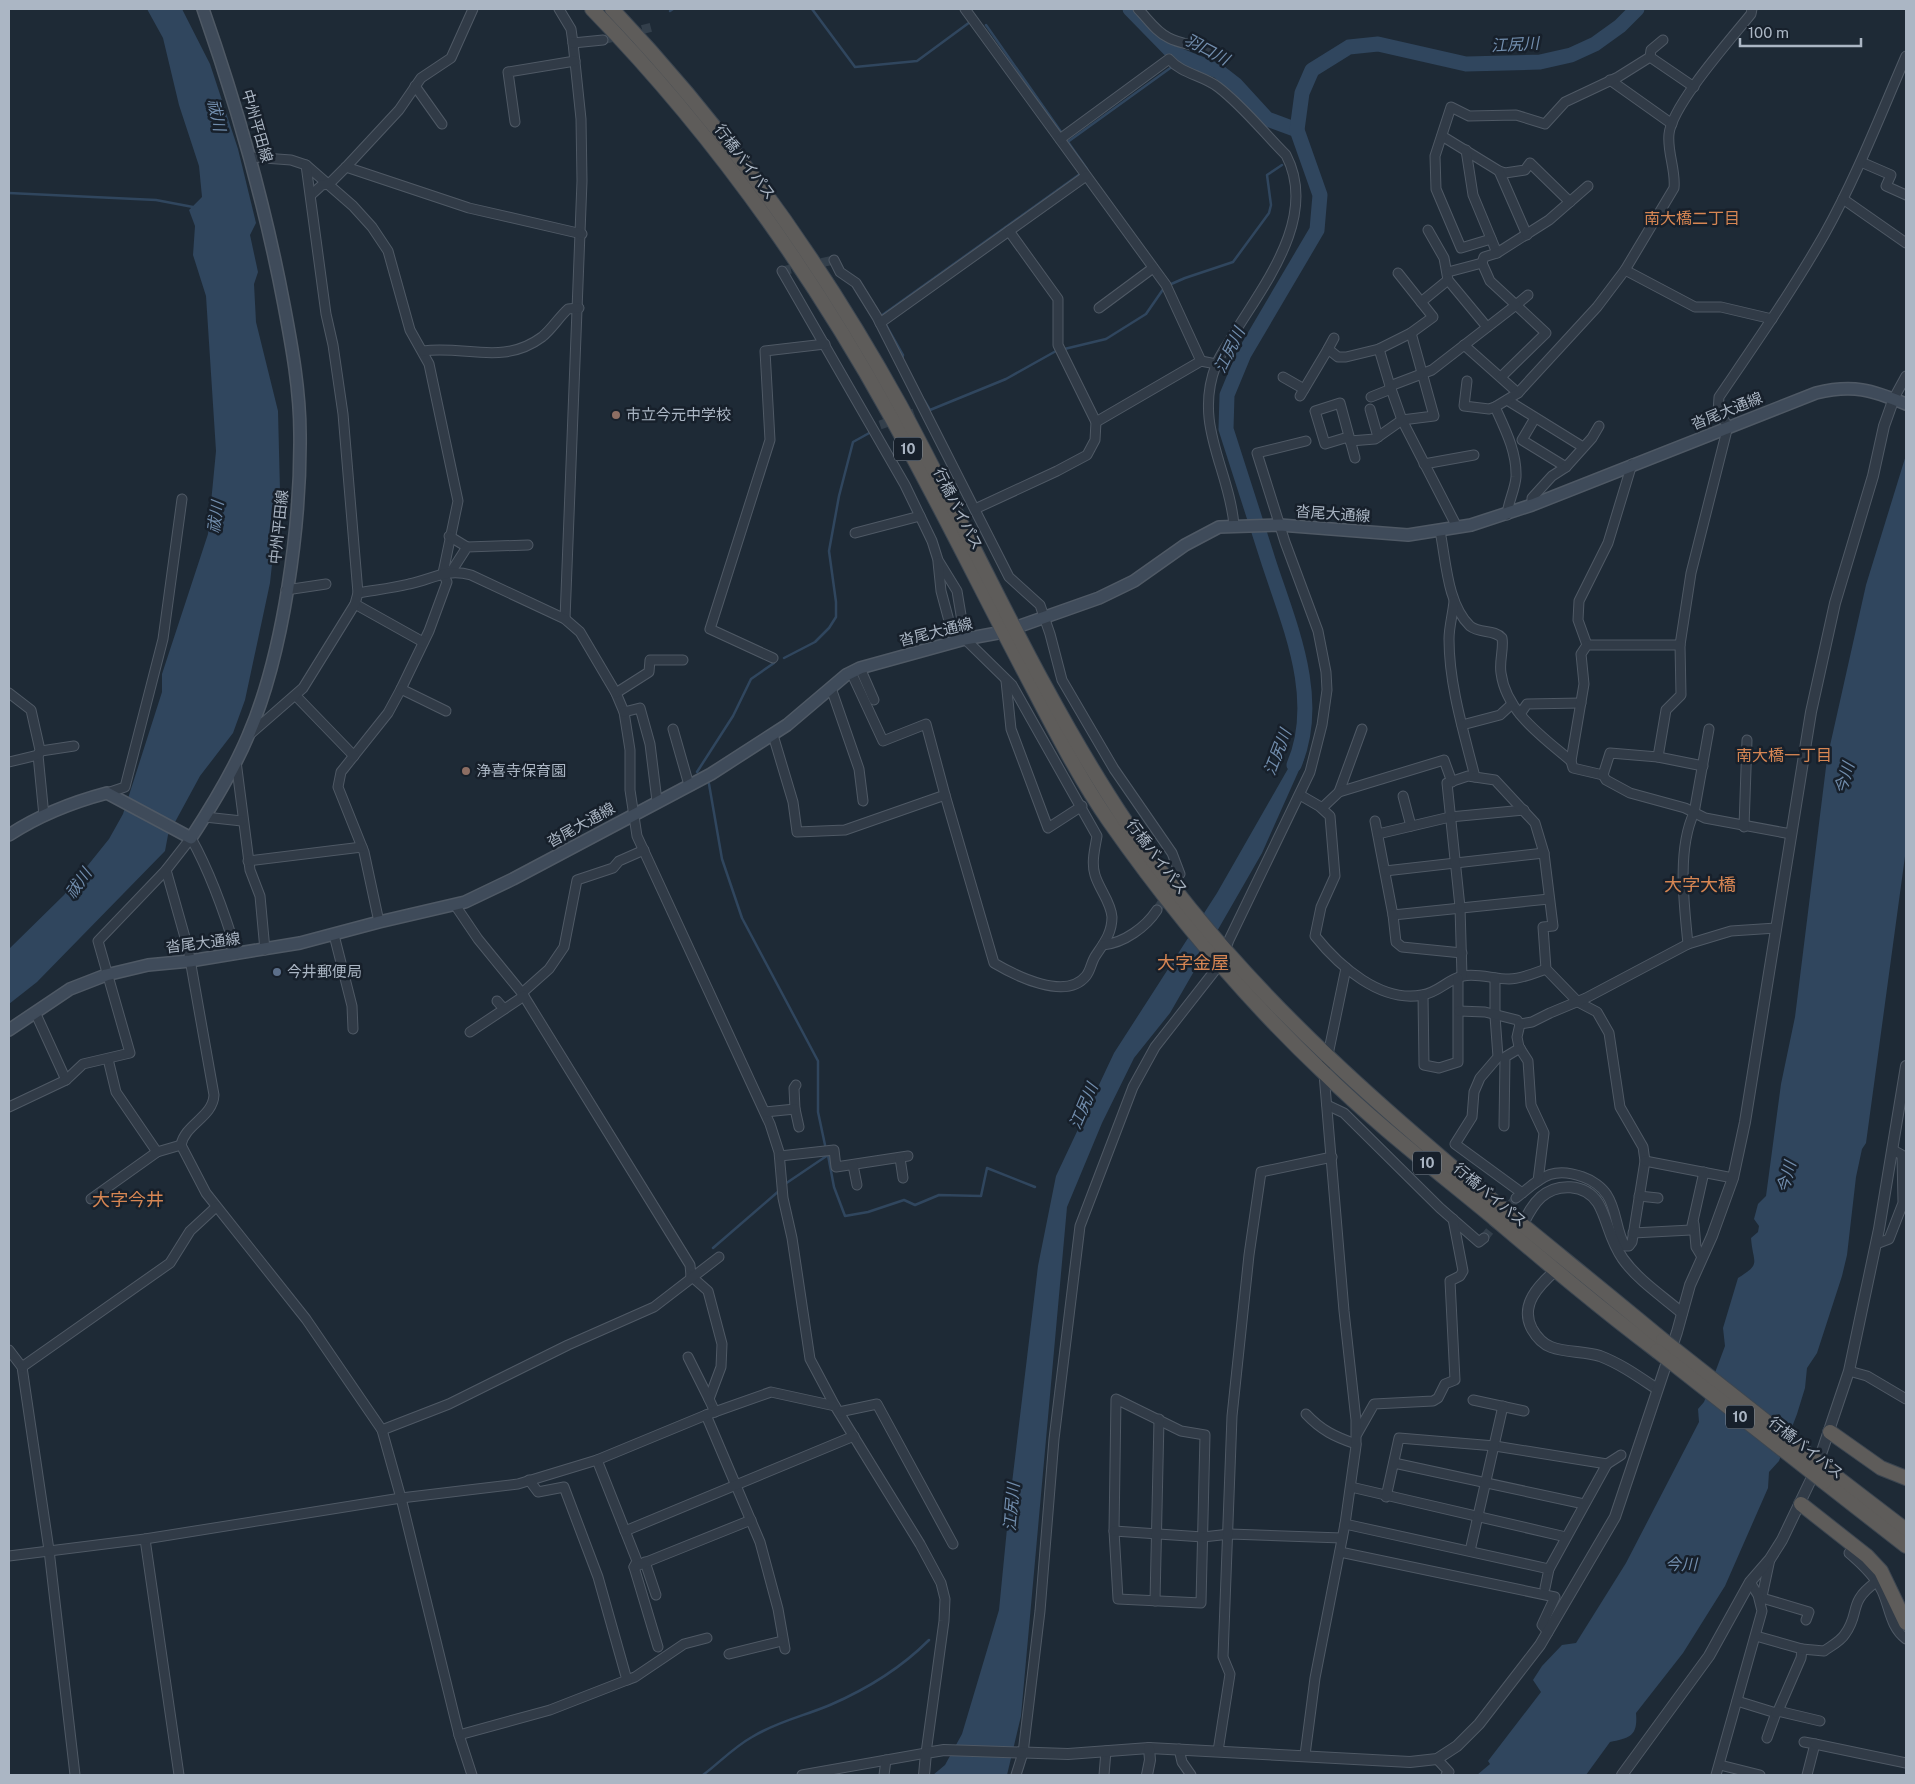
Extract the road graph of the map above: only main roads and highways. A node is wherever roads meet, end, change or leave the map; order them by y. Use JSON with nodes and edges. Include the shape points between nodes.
{"nodes":[{"id":1,"x":203,"y":9,"type":"edge"},
{"id":2,"x":592,"y":9,"type":"edge"},
{"id":3,"x":612,"y":9,"type":"edge"},
{"id":4,"x":1901,"y":402,"type":"edge"},
{"id":5,"x":1009,"y":630,"type":"junction"},
{"id":6,"x":9,"y":834,"type":"edge"},
{"id":7,"x":1221,"y":955,"type":"junction"},
{"id":8,"x":9,"y":1030,"type":"edge"},
{"id":9,"x":1660,"y":1346,"type":"junction"},
{"id":10,"x":1830,"y":1432,"type":"road end"},
{"id":11,"x":1826,"y":1476,"type":"junction"},
{"id":12,"x":1906,"y":1478,"type":"edge"},
{"id":13,"x":1801,"y":1504,"type":"road end"},
{"id":14,"x":1906,"y":1530,"type":"edge"},
{"id":15,"x":1906,"y":1546,"type":"edge"},
{"id":16,"x":1906,"y":1623,"type":"edge"}],
"edges":[{"from":1,"to":6,"type":"main road","name":"中州平田線","via":[[252,157],[292,346],[300,433],[298,505],[273,660],[248,736],[205,817],[189,836],[107,793],[27,823]]},
{"from":2,"to":5,"type":"highway","name":"行橋バイパス","number":"10","via":[[682,107],[792,252],[891,416]]},
{"from":3,"to":5,"type":"highway","name":"行橋バイパス","number":"10","via":[[721,135],[804,248],[899,405]]},
{"from":4,"to":5,"type":"main road","name":"沓尾大通線","via":[[1863,389],[1835,388],[1784,404],[1507,515],[1457,528],[1390,534],[1280,525],[1234,525],[1210,531],[1134,581],[1099,598]]},
{"from":5,"to":7,"type":"highway","name":"行橋バイパス","number":"10","via":[[1057,734],[1107,819]]},
{"from":5,"to":8,"type":"main road","name":"沓尾大通線","via":[[855,670],[773,735],[690,784],[513,879],[455,905],[265,950],[148,965],[106,975],[70,990]]},
{"from":7,"to":9,"type":"highway","name":"行橋バイパス","number":"10","via":[[1426,1146],[1567,1260]]},
{"from":7,"to":9,"type":"highway","name":"行橋バイパス","number":"10","via":[[1259,1009],[1324,1074],[1556,1270]]},
{"from":9,"to":11,"type":"highway","name":"行橋バイパス","number":"10","bridge":true},
{"from":10,"to":12,"type":"highway","via":[[1881,1468]]},
{"from":11,"to":14,"type":"highway","name":"行橋バイパス","number":"10"},
{"from":11,"to":15,"type":"highway","name":"行橋バイパス","number":"10"},
{"from":13,"to":16,"type":"highway","via":[[1876,1566],[1888,1581]]}]}
